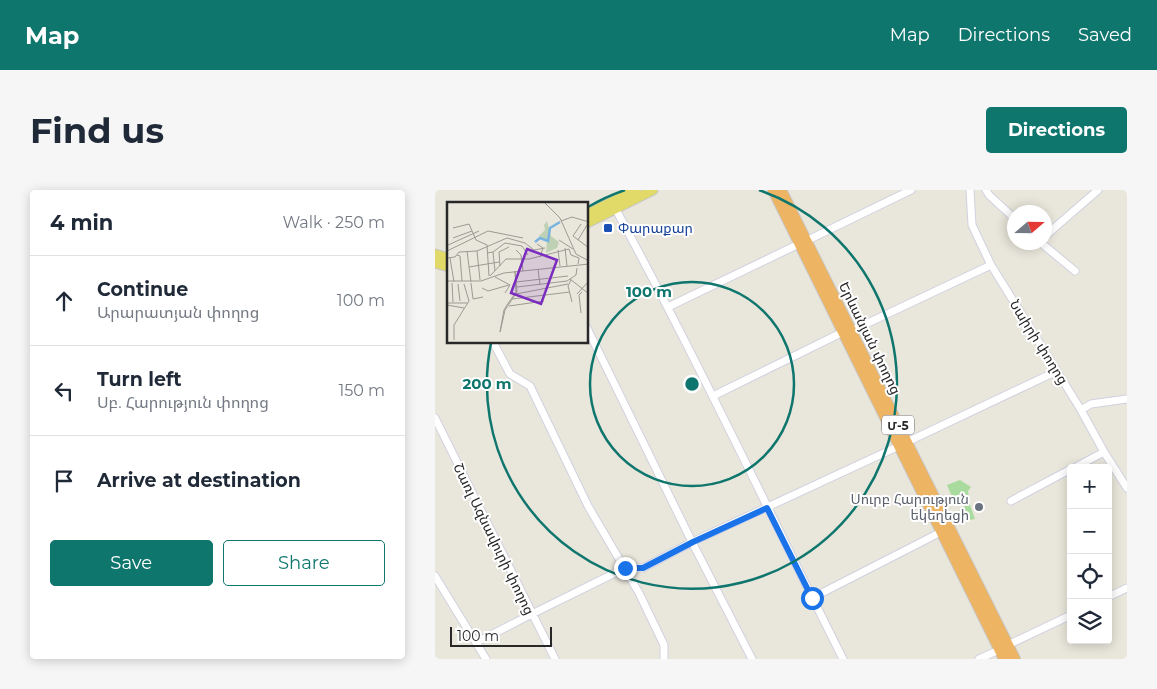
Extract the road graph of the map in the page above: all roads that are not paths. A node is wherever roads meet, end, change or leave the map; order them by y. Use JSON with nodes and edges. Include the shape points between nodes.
{"nodes":[{"id":1,"x":636,"y":190,"type":"edge"},
{"id":2,"x":653,"y":190,"type":"edge"},
{"id":3,"x":773,"y":190,"type":"edge"},
{"id":4,"x":781,"y":190,"type":"edge"},
{"id":5,"x":911,"y":190,"type":"edge"},
{"id":6,"x":969,"y":190,"type":"edge"},
{"id":7,"x":986,"y":190,"type":"edge"},
{"id":8,"x":1098,"y":190,"type":"edge"},
{"id":9,"x":614,"y":205,"type":"junction"},
{"id":10,"x":1007,"y":212,"type":"edge"},
{"id":11,"x":589,"y":213,"type":"edge"},
{"id":12,"x":589,"y":222,"type":"edge"},
{"id":13,"x":1052,"y":230,"type":"edge"},
{"id":14,"x":803,"y":242,"type":"junction"},
{"id":15,"x":1050,"y":250,"type":"edge"},
{"id":16,"x":991,"y":265,"type":"junction"},
{"id":17,"x":1075,"y":271,"type":"dead end"},
{"id":18,"x":668,"y":307,"type":"junction"},
{"id":19,"x":589,"y":332,"type":"edge"},
{"id":20,"x":847,"y":332,"type":"junction"},
{"id":21,"x":494,"y":344,"type":"edge"},
{"id":22,"x":1057,"y":372,"type":"junction"},
{"id":23,"x":713,"y":396,"type":"junction"},
{"id":24,"x":1127,"y":398,"type":"edge"},
{"id":25,"x":1081,"y":410,"type":"junction"},
{"id":26,"x":435,"y":418,"type":"edge"},
{"id":27,"x":903,"y":444,"type":"junction"},
{"id":28,"x":1103,"y":452,"type":"junction"},
{"id":29,"x":1081,"y":464,"type":"edge"},
{"id":30,"x":1067,"y":472,"type":"edge"},
{"id":31,"x":1127,"y":488,"type":"edge"},
{"id":32,"x":1011,"y":501,"type":"dead end"},
{"id":33,"x":767,"y":508,"type":"junction"},
{"id":34,"x":941,"y":532,"type":"junction"},
{"id":35,"x":693,"y":542,"type":"junction"},
{"id":36,"x":625,"y":568,"type":"junction"},
{"id":37,"x":435,"y":576,"type":"edge"},
{"id":38,"x":1127,"y":588,"type":"edge"},
{"id":39,"x":1112,"y":595,"type":"edge"},
{"id":40,"x":812,"y":598,"type":"junction"},
{"id":41,"x":532,"y":614,"type":"junction"},
{"id":42,"x":1067,"y":617,"type":"edge"},
{"id":43,"x":477,"y":642,"type":"junction"},
{"id":44,"x":1004,"y":651,"type":"edge"},
{"id":45,"x":487,"y":659,"type":"edge"},
{"id":46,"x":555,"y":659,"type":"edge"},
{"id":47,"x":664,"y":659,"type":"edge"},
{"id":48,"x":752,"y":659,"type":"edge"},
{"id":49,"x":843,"y":659,"type":"edge"},
{"id":50,"x":979,"y":659,"type":"edge"},
{"id":51,"x":1015,"y":659,"type":"edge"}],
"edges":[{"from":1,"to":9,"type":"main road"},
{"from":2,"to":9,"type":"main road"},
{"from":3,"to":14,"type":"highway","name":"Երևանյան փողոց","number":"Մ-5"},
{"from":4,"to":14,"type":"highway","name":"Երևանյան փողոց","number":"Մ-5"},
{"from":5,"to":14,"type":"street"},
{"from":6,"to":16,"type":"street","name":"Նաիրի փողոց","via":[[973,225]]},
{"from":7,"to":10,"type":"street"},
{"from":8,"to":13,"type":"street"},
{"from":9,"to":11,"type":"main road"},
{"from":9,"to":12,"type":"main road"},
{"from":9,"to":18,"type":"street"},
{"from":14,"to":18,"type":"street"},
{"from":14,"to":20,"type":"highway","name":"Երևանյան փողոց","number":"Մ-5"},
{"from":15,"to":17,"type":"street"},
{"from":16,"to":20,"type":"street"},
{"from":16,"to":22,"type":"street","name":"Նաիրի փողոց"},
{"from":18,"to":23,"type":"street"},
{"from":19,"to":35,"type":"street"},
{"from":20,"to":23,"type":"street"},
{"from":20,"to":27,"type":"highway","name":"Երևանյան փողոց","number":"Մ-5"},
{"from":21,"to":36,"type":"street","via":[[510,374],[530,386],[587,506]]},
{"from":22,"to":25,"type":"street","name":"Նաիրի փողոց"},
{"from":22,"to":27,"type":"street"},
{"from":23,"to":33,"type":"street"},
{"from":24,"to":25,"type":"street","via":[[1091,404]]},
{"from":25,"to":28,"type":"street","name":"Նաիրի փողոց"},
{"from":26,"to":41,"type":"street","name":"Շառլ Ազնավուրի փողոց"},
{"from":27,"to":33,"type":"street"},
{"from":27,"to":34,"type":"highway","name":"Երևանյան փողոց","number":"Մ-5"},
{"from":27,"to":44,"type":"highway","name":"Երևանյան փողոց","number":"Մ-5"},
{"from":28,"to":29,"type":"street"},
{"from":28,"to":31,"type":"street","name":"Նաիրի փողոց"},
{"from":30,"to":32,"type":"street"},
{"from":33,"to":35,"type":"street"},
{"from":33,"to":40,"type":"street"},
{"from":34,"to":40,"type":"street"},
{"from":34,"to":44,"type":"highway","name":"Երևանյան փողոց","number":"Մ-5"},
{"from":35,"to":36,"type":"street","via":[[643,568]]},
{"from":35,"to":48,"type":"street"},
{"from":36,"to":41,"type":"street"},
{"from":36,"to":47,"type":"street","via":[[664,645]]},
{"from":37,"to":43,"type":"street"},
{"from":38,"to":39,"type":"street"},
{"from":40,"to":49,"type":"street"},
{"from":41,"to":43,"type":"street"},
{"from":41,"to":46,"type":"street","name":"Շառլ Ազնավուրի փողոց"},
{"from":42,"to":44,"type":"street"},
{"from":43,"to":45,"type":"street"},
{"from":44,"to":50,"type":"street"},
{"from":44,"to":51,"type":"highway","name":"Երևանյան փողոց","number":"Մ-5"}]}
